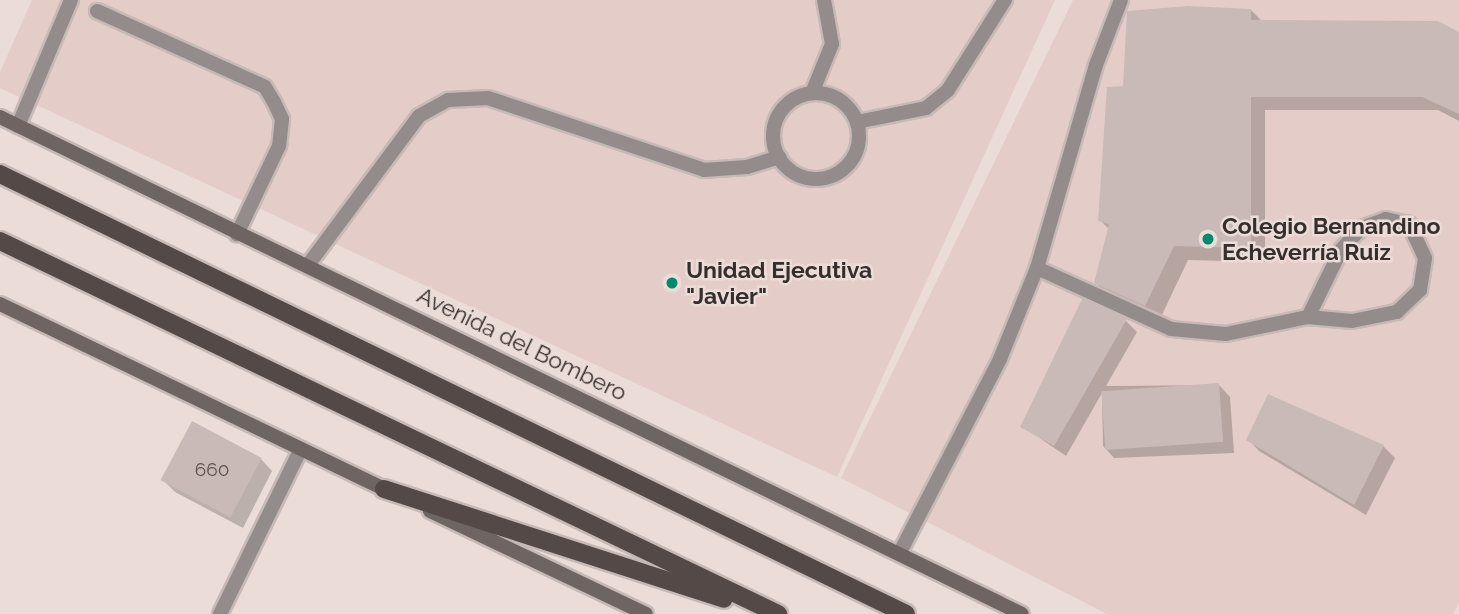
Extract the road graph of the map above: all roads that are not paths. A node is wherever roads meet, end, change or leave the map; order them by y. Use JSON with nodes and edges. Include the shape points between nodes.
{"nodes":[{"id":1,"x":71,"y":0,"type":"edge"},
{"id":2,"x":824,"y":0,"type":"edge"},
{"id":3,"x":1005,"y":0,"type":"edge"},
{"id":4,"x":1121,"y":0,"type":"edge"},
{"id":5,"x":97,"y":11,"type":"dead end"},
{"id":6,"x":813,"y":93,"type":"junction"},
{"id":7,"x":0,"y":117,"type":"edge"},
{"id":8,"x":857,"y":122,"type":"junction"},
{"id":9,"x":18,"y":126,"type":"junction"},
{"id":10,"x":779,"y":157,"type":"junction"},
{"id":11,"x":0,"y":174,"type":"edge"},
{"id":12,"x":237,"y":234,"type":"junction"},
{"id":13,"x":0,"y":242,"type":"edge"},
{"id":14,"x":308,"y":265,"type":"junction"},
{"id":15,"x":1037,"y":268,"type":"junction"},
{"id":16,"x":0,"y":304,"type":"edge"},
{"id":17,"x":1308,"y":317,"type":"junction"},
{"id":18,"x":301,"y":449,"type":"junction"},
{"id":19,"x":384,"y":489,"type":"junction"},
{"id":20,"x":899,"y":554,"type":"junction"},
{"id":21,"x":220,"y":614,"type":"edge"},
{"id":22,"x":646,"y":614,"type":"edge"},
{"id":23,"x":771,"y":614,"type":"edge"},
{"id":24,"x":778,"y":614,"type":"edge"},
{"id":25,"x":906,"y":614,"type":"edge"},
{"id":26,"x":1022,"y":614,"type":"edge"}],
"edges":[{"from":1,"to":9,"type":"street"},
{"from":2,"to":6,"type":"street","via":[[832,44]]},
{"from":3,"to":8,"type":"street","via":[[948,90],[934,102],[926,108]]},
{"from":4,"to":15,"type":"street","via":[[1096,65]]},
{"from":5,"to":12,"type":"street","via":[[265,87],[282,119],[279,146]]},
{"from":6,"to":8,"type":"street","via":[[831,96],[847,106]]},
{"from":6,"to":10,"type":"street","via":[[791,101],[776,119],[773,134]]},
{"from":7,"to":9,"type":"main road","name":"Avenida del Bombero"},
{"from":8,"to":10,"type":"street","via":[[855,150],[839,172],[809,179]]},
{"from":9,"to":12,"type":"main road","name":"Avenida del Bombero"},
{"from":10,"to":14,"type":"street","via":[[747,167],[704,170],[488,98],[448,100],[419,116]]},
{"from":11,"to":25,"type":"main road"},
{"from":12,"to":14,"type":"main road","name":"Avenida del Bombero"},
{"from":13,"to":24,"type":"main road"},
{"from":14,"to":20,"type":"main road","name":"Avenida del Bombero"},
{"from":15,"to":17,"type":"street","via":[[1171,329],[1226,334]]},
{"from":15,"to":20,"type":"street","via":[[1000,359]]},
{"from":16,"to":18,"type":"main road"},
{"from":17,"to":17,"type":"street","via":[[1341,250],[1361,228],[1386,219],[1409,225],[1425,258],[1420,290],[1397,312],[1352,321]]},
{"from":18,"to":19,"type":"main road"},
{"from":18,"to":21,"type":"street"},
{"from":19,"to":22,"type":"main road"},
{"from":19,"to":23,"type":"main road"},
{"from":20,"to":26,"type":"main road","name":"Avenida del Bombero"}]}
